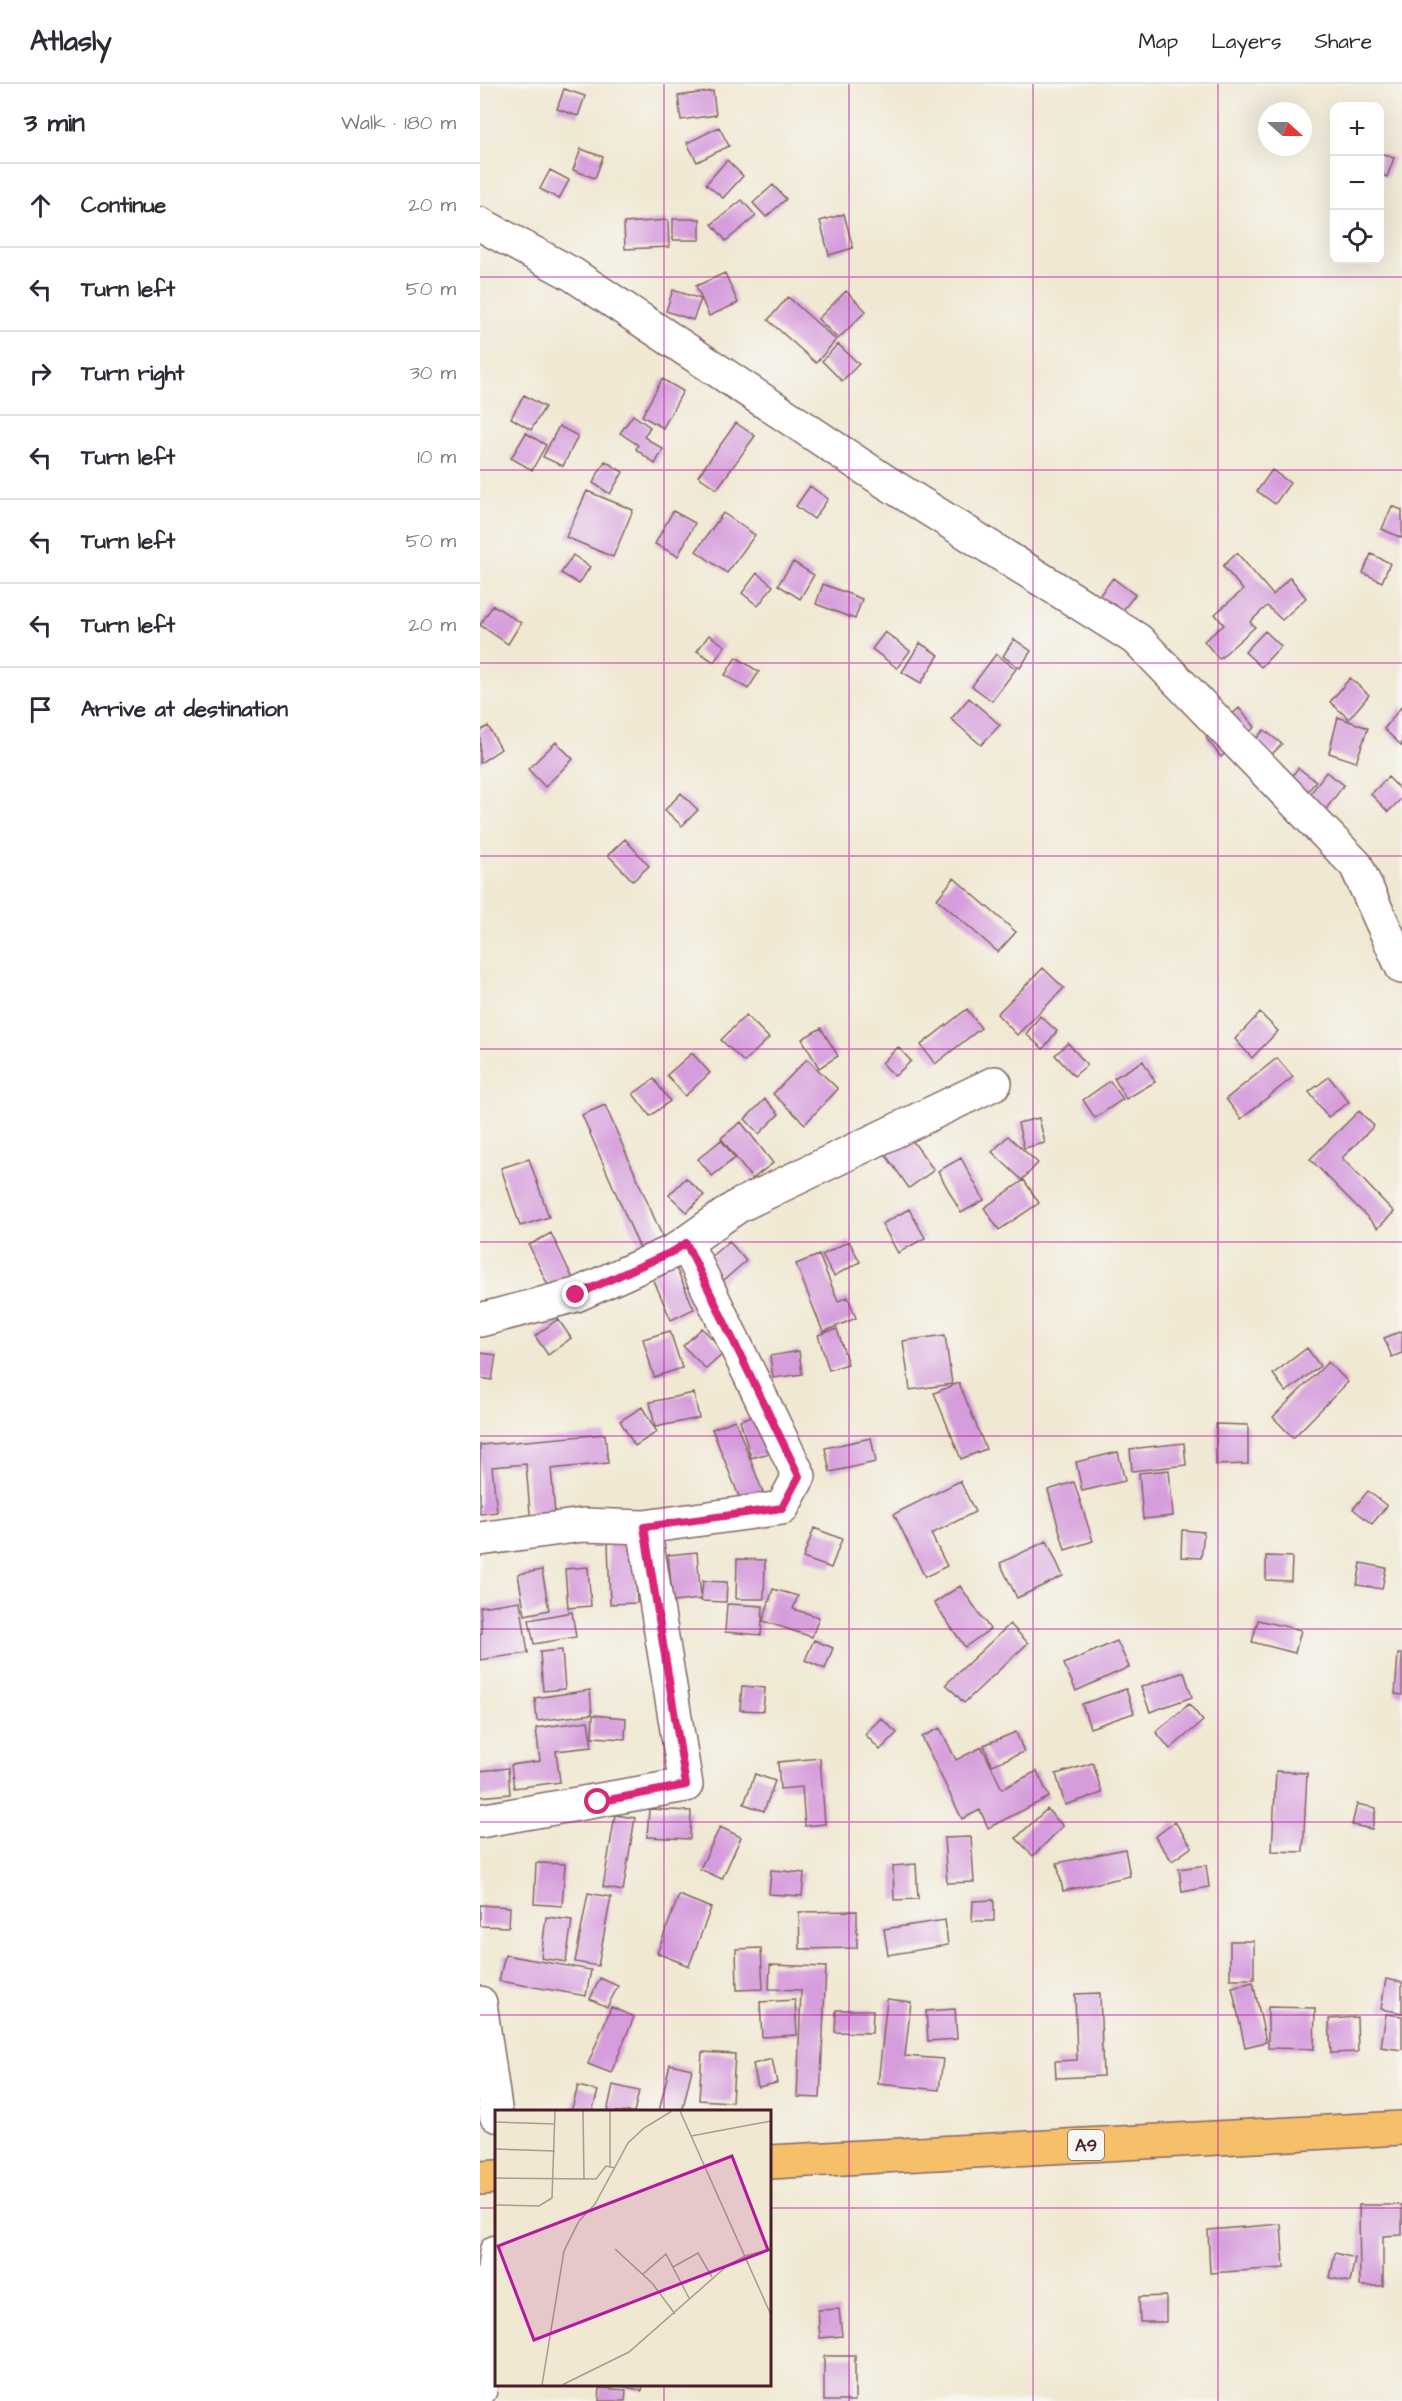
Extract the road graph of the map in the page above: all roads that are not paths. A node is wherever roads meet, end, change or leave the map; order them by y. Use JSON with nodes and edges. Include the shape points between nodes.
{"nodes":[{"id":1,"x":480,"y":224,"type":"edge"},
{"id":2,"x":1402,"y":967,"type":"edge"},
{"id":3,"x":995,"y":1083,"type":"dead end"},
{"id":4,"x":686,"y":1243,"type":"junction"},
{"id":5,"x":480,"y":1320,"type":"edge"},
{"id":6,"x":644,"y":1527,"type":"junction"},
{"id":7,"x":480,"y":1539,"type":"edge"},
{"id":8,"x":480,"y":1821,"type":"edge"},
{"id":9,"x":480,"y":2003,"type":"edge"},
{"id":10,"x":495,"y":2110,"type":"edge"},
{"id":11,"x":1402,"y":2128,"type":"edge"},
{"id":12,"x":771,"y":2162,"type":"edge"},
{"id":13,"x":495,"y":2177,"type":"edge"},
{"id":14,"x":480,"y":2178,"type":"edge"},
{"id":15,"x":495,"y":2261,"type":"edge"},
{"id":16,"x":480,"y":2390,"type":"edge"}],
"edges":[{"from":1,"to":2,"type":"street","via":[[572,274],[886,482],[1138,640],[1356,865]]},
{"from":3,"to":4,"type":"street","via":[[738,1206]]},
{"from":4,"to":5,"type":"street","via":[[576,1295]]},
{"from":4,"to":6,"type":"street","via":[[799,1476],[782,1508]]},
{"from":6,"to":7,"type":"street","via":[[583,1525]]},
{"from":6,"to":8,"type":"street","via":[[686,1785]]},
{"from":9,"to":10,"type":"street"},
{"from":11,"to":12,"type":"main road","number":"A9"},
{"from":13,"to":14,"type":"main road"},
{"from":15,"to":16,"type":"street"}]}
